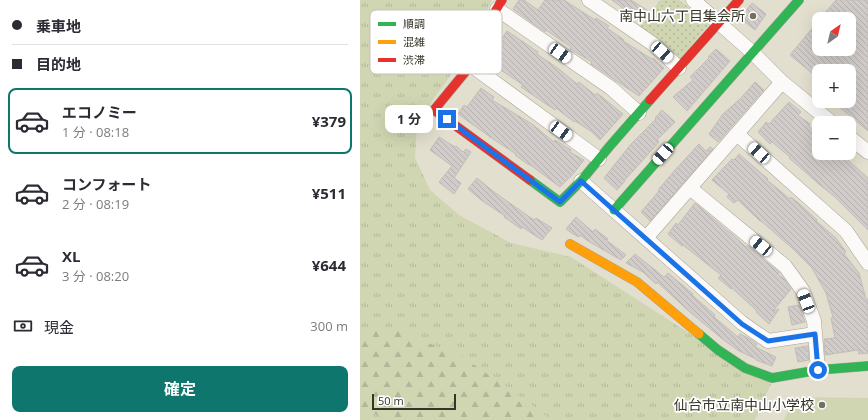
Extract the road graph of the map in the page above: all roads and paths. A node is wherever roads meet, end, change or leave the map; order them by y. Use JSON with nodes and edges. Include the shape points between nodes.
{"nodes":[{"id":1,"x":589,"y":0,"type":"edge"},
{"id":2,"x":693,"y":0,"type":"edge"},
{"id":3,"x":739,"y":0,"type":"edge"},
{"id":4,"x":799,"y":0,"type":"edge"},
{"id":5,"x":500,"y":5,"type":"edge"},
{"id":6,"x":719,"y":22,"type":"junction"},
{"id":7,"x":752,"y":53,"type":"junction"},
{"id":8,"x":679,"y":68,"type":"junction"},
{"id":9,"x":464,"y":74,"type":"edge"},
{"id":10,"x":483,"y":74,"type":"edge"},
{"id":11,"x":782,"y":82,"type":"junction"},
{"id":12,"x":639,"y":113,"type":"junction"},
{"id":13,"x":823,"y":116,"type":"edge"},
{"id":14,"x":737,"y":134,"type":"junction"},
{"id":15,"x":856,"y":142,"type":"edge"},
{"id":16,"x":868,"y":152,"type":"edge"},
{"id":17,"x":599,"y":159,"type":"junction"},
{"id":18,"x":581,"y":181,"type":"junction"},
{"id":19,"x":690,"y":188,"type":"junction"},
{"id":20,"x":614,"y":210,"type":"junction"},
{"id":21,"x":646,"y":238,"type":"junction"},
{"id":22,"x":570,"y":244,"type":"dead end"},
{"id":23,"x":868,"y":263,"type":"edge"},
{"id":24,"x":815,"y":334,"type":"junction"},
{"id":25,"x":868,"y":366,"type":"edge"},
{"id":26,"x":818,"y":370,"type":"junction"}],
"edges":[{"from":1,"to":8,"type":"street","via":[[653,44]]},
{"from":2,"to":6,"type":"street"},
{"from":3,"to":6,"type":"street"},
{"from":4,"to":7,"type":"street"},
{"from":5,"to":12,"type":"street","via":[[611,88]]},
{"from":6,"to":7,"type":"street"},
{"from":6,"to":8,"type":"street"},
{"from":7,"to":11,"type":"street"},
{"from":7,"to":20,"type":"street"},
{"from":8,"to":12,"type":"street"},
{"from":9,"to":18,"type":"street","via":[[434,110],[560,202]]},
{"from":10,"to":17,"type":"street"},
{"from":11,"to":13,"type":"street"},
{"from":11,"to":14,"type":"street"},
{"from":12,"to":17,"type":"street"},
{"from":14,"to":19,"type":"street"},
{"from":14,"to":23,"type":"street","via":[[846,231]]},
{"from":15,"to":16,"type":"street"},
{"from":17,"to":18,"type":"street"},
{"from":18,"to":20,"type":"street"},
{"from":19,"to":21,"type":"street"},
{"from":19,"to":24,"type":"street","via":[[785,266],[803,290],[814,321]]},
{"from":20,"to":21,"type":"street"},
{"from":21,"to":24,"type":"street","via":[[742,324],[768,341]]},
{"from":22,"to":26,"type":"street","via":[[637,282],[718,350],[745,368],[772,378]]},
{"from":24,"to":26,"type":"street"},
{"from":25,"to":26,"type":"street"}]}
